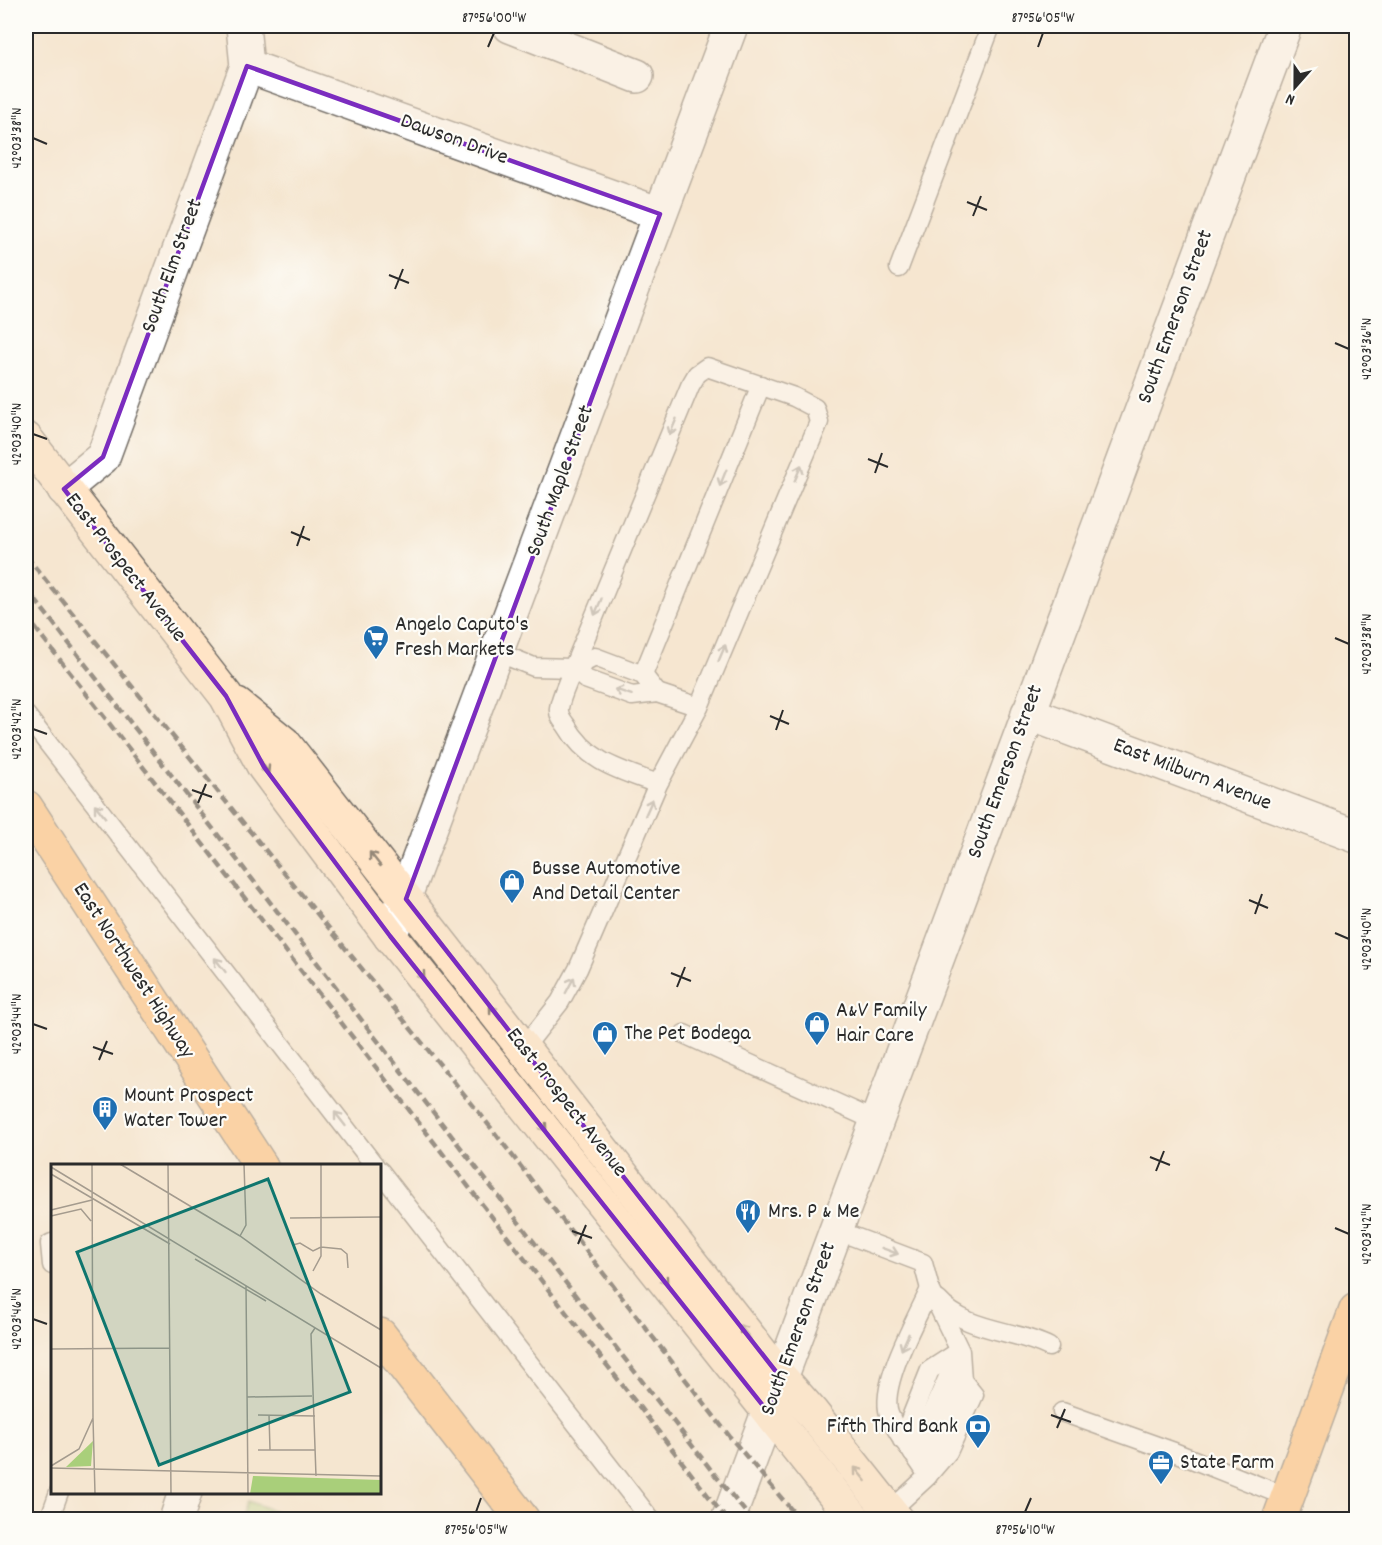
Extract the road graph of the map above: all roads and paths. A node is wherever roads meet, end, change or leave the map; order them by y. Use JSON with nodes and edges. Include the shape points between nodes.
{"nodes":[{"id":1,"x":243,"y":26,"type":"edge"},
{"id":2,"x":510,"y":26,"type":"edge"},
{"id":3,"x":731,"y":26,"type":"edge"},
{"id":4,"x":991,"y":26,"type":"edge"},
{"id":5,"x":1285,"y":26,"type":"edge"},
{"id":6,"x":571,"y":37,"type":"edge"},
{"id":7,"x":247,"y":66,"type":"junction"},
{"id":8,"x":637,"y":76,"type":"dead end"},
{"id":9,"x":660,"y":214,"type":"junction"},
{"id":10,"x":899,"y":268,"type":"dead end"},
{"id":11,"x":761,"y":385,"type":"junction"},
{"id":12,"x":26,"y":439,"type":"edge"},
{"id":13,"x":64,"y":489,"type":"junction"},
{"id":14,"x":497,"y":652,"type":"junction"},
{"id":15,"x":573,"y":668,"type":"junction"},
{"id":16,"x":643,"y":675,"type":"junction"},
{"id":17,"x":657,"y":693,"type":"junction"},
{"id":18,"x":226,"y":696,"type":"junction"},
{"id":19,"x":699,"y":707,"type":"junction"},
{"id":20,"x":1028,"y":713,"type":"junction"},
{"id":21,"x":26,"y":715,"type":"edge"},
{"id":22,"x":658,"y":784,"type":"junction"},
{"id":23,"x":26,"y":807,"type":"edge"},
{"id":24,"x":1356,"y":836,"type":"edge"},
{"id":25,"x":406,"y":899,"type":"junction"},
{"id":26,"x":390,"y":936,"type":"junction"},
{"id":27,"x":684,"y":1034,"type":"dead end"},
{"id":28,"x":523,"y":1049,"type":"junction"},
{"id":29,"x":876,"y":1121,"type":"junction"},
{"id":30,"x":260,"y":1164,"type":"edge"},
{"id":31,"x":373,"y":1164,"type":"edge"},
{"id":32,"x":381,"y":1175,"type":"edge"},
{"id":33,"x":386,"y":1194,"type":"edge"},
{"id":34,"x":836,"y":1230,"type":"junction"},
{"id":35,"x":930,"y":1289,"type":"junction"},
{"id":36,"x":1356,"y":1310,"type":"edge"},
{"id":37,"x":381,"y":1336,"type":"edge"},
{"id":38,"x":1049,"y":1347,"type":"dead end"},
{"id":39,"x":960,"y":1351,"type":"junction"},
{"id":40,"x":781,"y":1378,"type":"junction"},
{"id":41,"x":768,"y":1412,"type":"junction"},
{"id":42,"x":1062,"y":1412,"type":"dead end"},
{"id":43,"x":908,"y":1447,"type":"junction"},
{"id":44,"x":927,"y":1473,"type":"junction"},
{"id":45,"x":59,"y":1494,"type":"edge"},
{"id":46,"x":184,"y":1494,"type":"edge"},
{"id":47,"x":1283,"y":1508,"type":"edge"},
{"id":48,"x":893,"y":1515,"type":"edge"},
{"id":49,"x":49,"y":1520,"type":"edge"},
{"id":50,"x":176,"y":1520,"type":"edge"},
{"id":51,"x":523,"y":1520,"type":"edge"},
{"id":52,"x":651,"y":1520,"type":"edge"},
{"id":53,"x":728,"y":1520,"type":"edge"},
{"id":54,"x":855,"y":1520,"type":"edge"}],
"edges":[{"from":1,"to":7,"type":"street","name":"South Elm Street"},
{"from":2,"to":6,"type":"street"},
{"from":3,"to":9,"type":"street","name":"South Maple Street"},
{"from":4,"to":10,"type":"lane"},
{"from":5,"to":20,"type":"street","name":"South Emerson Street"},
{"from":6,"to":8,"type":"street"},
{"from":7,"to":9,"type":"street","name":"Dawson Drive"},
{"from":7,"to":13,"type":"street","name":"South Elm Street","via":[[103,457]]},
{"from":9,"to":14,"type":"street","name":"South Maple Street"},
{"from":11,"to":15,"type":"lane","one_way":true,"via":[[707,367],[697,374]]},
{"from":11,"to":16,"type":"lane","one_way":true},
{"from":19,"to":11,"type":"lane","one_way":true,"via":[[819,422],[815,408]]},
{"from":12,"to":13,"type":"street","name":"East Prospect Avenue"},
{"from":13,"to":18,"type":"street","name":"East Prospect Avenue"},
{"from":14,"to":15,"type":"lane","via":[[534,667]]},
{"from":14,"to":25,"type":"street","name":"South Maple Street"},
{"from":15,"to":16,"type":"lane","via":[[595,657]]},
{"from":17,"to":15,"type":"lane","one_way":true,"via":[[632,696],[585,679]]},
{"from":15,"to":22,"type":"lane","via":[[559,708],[568,730],[586,753],[604,764]]},
{"from":16,"to":17,"type":"lane"},
{"from":17,"to":19,"type":"lane"},
{"from":25,"to":18,"type":"street","name":"East Prospect Avenue","one_way":true,"via":[[284,743]]},
{"from":18,"to":26,"type":"street","name":"East Prospect Avenue","one_way":true,"via":[[264,767]]},
{"from":19,"to":22,"type":"lane"},
{"from":20,"to":24,"type":"street","name":"East Milburn Avenue"},
{"from":20,"to":29,"type":"street","name":"South Emerson Street"},
{"from":31,"to":21,"type":"lane","one_way":true},
{"from":28,"to":22,"type":"lane","one_way":true,"via":[[561,1002],[578,969]]},
{"from":23,"to":30,"type":"main road","name":"East Northwest Highway"},
{"from":25,"to":26,"type":"street","name":"South Maple Street"},
{"from":28,"to":25,"type":"street","name":"East Prospect Avenue","one_way":true},
{"from":26,"to":41,"type":"street","name":"East Prospect Avenue","one_way":true},
{"from":27,"to":29,"type":"lane"},
{"from":40,"to":28,"type":"street","name":"East Prospect Avenue","one_way":true},
{"from":29,"to":34,"type":"street","name":"South Emerson Street"},
{"from":32,"to":33,"type":"lane"},
{"from":33,"to":52,"type":"lane"},
{"from":34,"to":35,"type":"lane","one_way":true,"via":[[923,1263]]},
{"from":34,"to":40,"type":"street","name":"South Emerson Street"},
{"from":35,"to":38,"type":"lane","via":[[948,1310],[974,1323]]},
{"from":35,"to":39,"type":"lane"},
{"from":35,"to":43,"type":"lane","one_way":true,"via":[[903,1345],[888,1390],[888,1412]]},
{"from":36,"to":47,"type":"main road"},
{"from":37,"to":51,"type":"main road"},
{"from":39,"to":43,"type":"lane","via":[[930,1370]]},
{"from":39,"to":44,"type":"lane","via":[[962,1380]]},
{"from":40,"to":41,"type":"street","name":"South Emerson Street"},
{"from":48,"to":40,"type":"street","name":"East Prospect Avenue","one_way":true},
{"from":41,"to":53,"type":"street","name":"South Emerson Street"},
{"from":41,"to":54,"type":"street","name":"East Prospect Avenue"},
{"from":42,"to":47,"type":"lane","via":[[1174,1452]]},
{"from":43,"to":44,"type":"lane"},
{"from":44,"to":48,"type":"lane"},
{"from":45,"to":49,"type":"lane"},
{"from":46,"to":50,"type":"street"}]}
